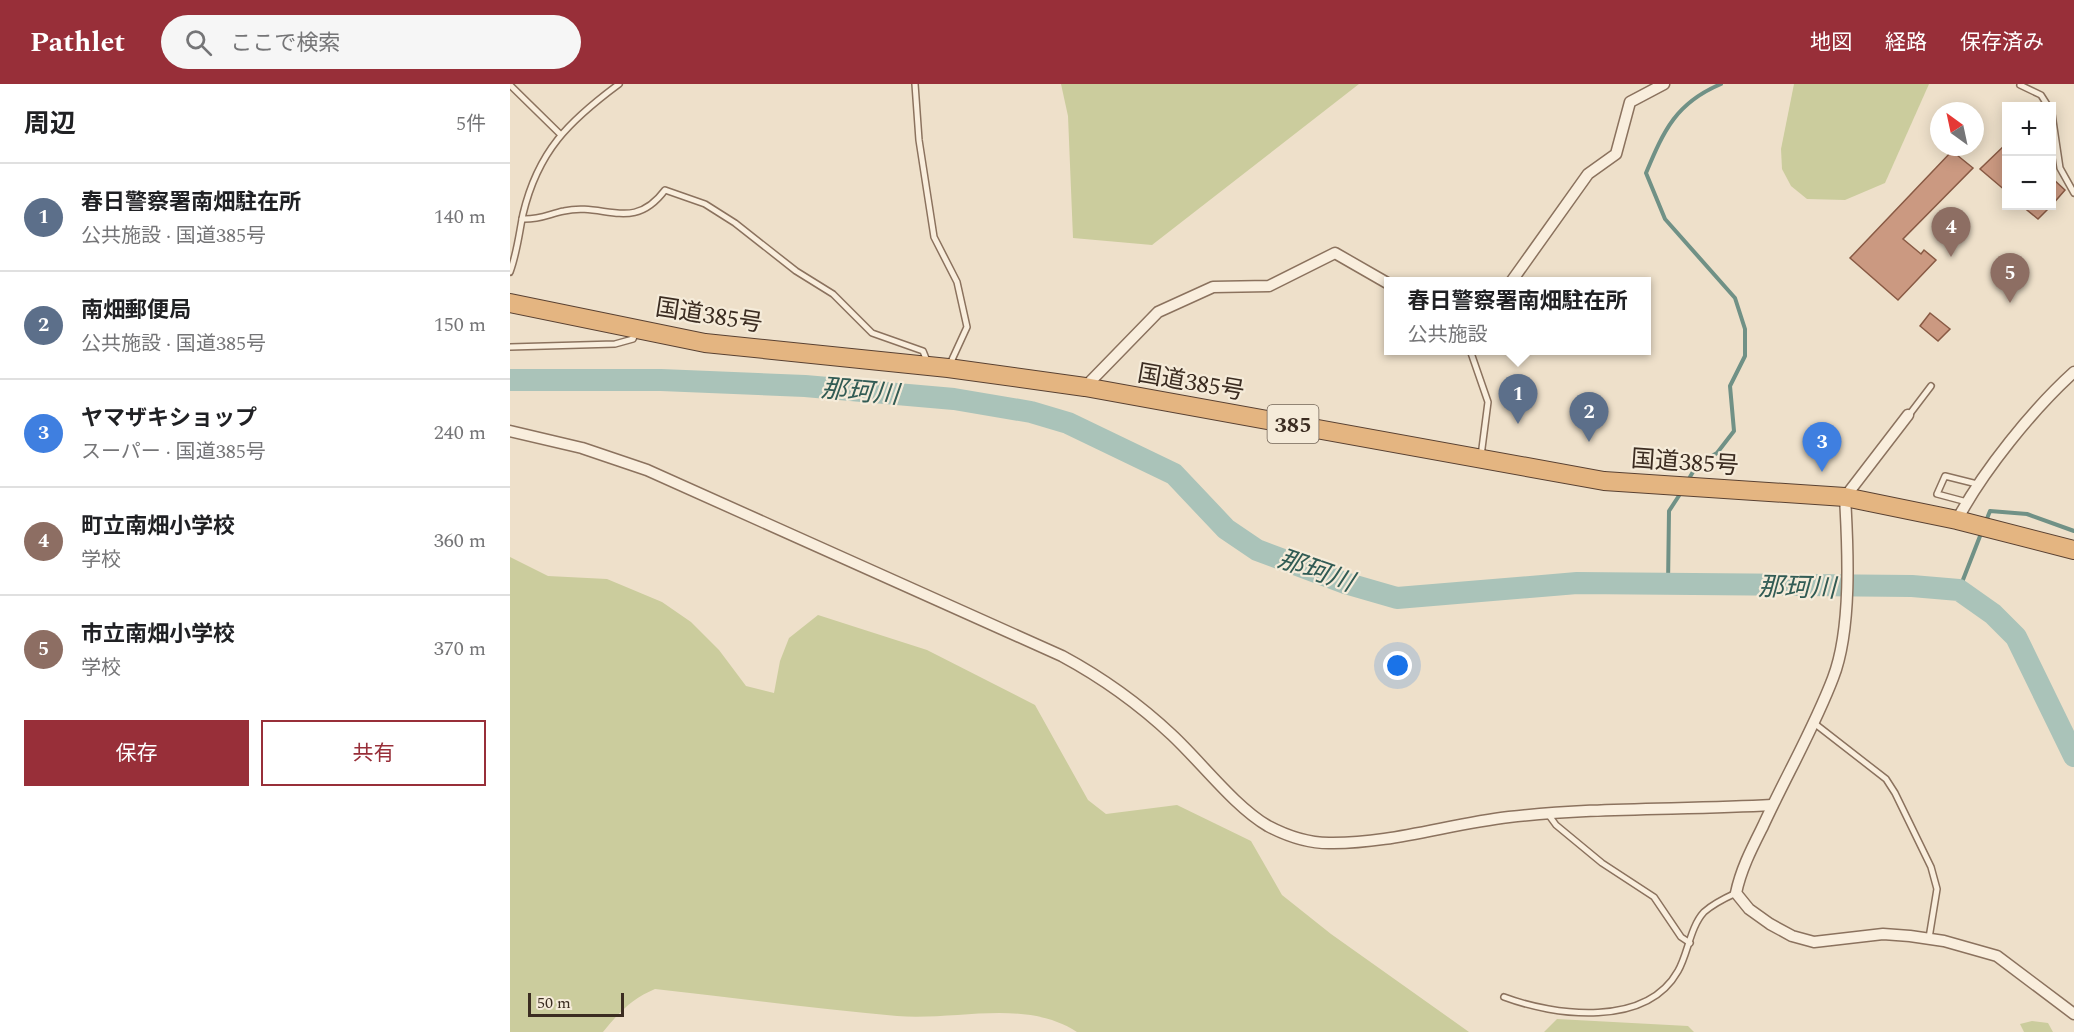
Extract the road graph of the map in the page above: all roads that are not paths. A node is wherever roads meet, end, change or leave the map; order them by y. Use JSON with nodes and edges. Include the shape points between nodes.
{"nodes":[{"id":1,"x":619,"y":84,"type":"edge"},
{"id":2,"x":915,"y":84,"type":"edge"},
{"id":3,"x":1664,"y":84,"type":"edge"},
{"id":4,"x":510,"y":85,"type":"edge"},
{"id":5,"x":2020,"y":85,"type":"edge"},
{"id":6,"x":2045,"y":102,"type":"edge"},
{"id":7,"x":560,"y":134,"type":"junction"},
{"id":8,"x":2056,"y":141,"type":"edge"},
{"id":9,"x":2074,"y":193,"type":"edge"},
{"id":10,"x":522,"y":219,"type":"junction"},
{"id":11,"x":510,"y":272,"type":"edge"},
{"id":12,"x":1515,"y":277,"type":"edge"},
{"id":13,"x":1384,"y":281,"type":"edge"},
{"id":14,"x":510,"y":303,"type":"edge"},
{"id":15,"x":634,"y":327,"type":"junction"},
{"id":16,"x":510,"y":347,"type":"edge"},
{"id":17,"x":1471,"y":355,"type":"edge"},
{"id":18,"x":929,"y":367,"type":"junction"},
{"id":19,"x":948,"y":368,"type":"junction"},
{"id":20,"x":2074,"y":372,"type":"edge"},
{"id":21,"x":1931,"y":386,"type":"dead end"},
{"id":22,"x":1085,"y":387,"type":"junction"},
{"id":23,"x":1908,"y":416,"type":"joint"},
{"id":24,"x":510,"y":431,"type":"edge"},
{"id":25,"x":1481,"y":457,"type":"junction"},
{"id":26,"x":1977,"y":484,"type":"junction"},
{"id":27,"x":1845,"y":496,"type":"junction"},
{"id":28,"x":1967,"y":502,"type":"junction"},
{"id":29,"x":1957,"y":520,"type":"junction"},
{"id":30,"x":2074,"y":550,"type":"edge"},
{"id":31,"x":1813,"y":723,"type":"junction"},
{"id":32,"x":1772,"y":805,"type":"junction"},
{"id":33,"x":1548,"y":814,"type":"junction"},
{"id":34,"x":1736,"y":893,"type":"junction"},
{"id":35,"x":1929,"y":938,"type":"junction"},
{"id":36,"x":1690,"y":943,"type":"junction"},
{"id":37,"x":1504,"y":998,"type":"dead end"},
{"id":38,"x":2074,"y":1014,"type":"edge"}],
"edges":[{"from":1,"to":7,"type":"lane"},
{"from":2,"to":19,"type":"lane","via":[[920,152],[934,237],[957,282],[967,327]]},
{"from":3,"to":12,"type":"street","via":[[1630,102],[1616,154],[1588,174]]},
{"from":4,"to":7,"type":"lane"},
{"from":5,"to":6,"type":"lane"},
{"from":7,"to":10,"type":"lane","via":[[544,159]]},
{"from":8,"to":9,"type":"lane","via":[[2060,168]]},
{"from":10,"to":11,"type":"lane"},
{"from":10,"to":18,"type":"lane","via":[[575,210],[633,214],[649,206],[665,190],[675,192],[705,204],[735,223],[832,294],[872,333],[923,351]]},
{"from":13,"to":22,"type":"street","via":[[1335,253],[1269,286],[1213,287],[1158,312]]},
{"from":14,"to":15,"type":"highway","name":"国道385号","number":"385"},
{"from":15,"to":16,"type":"lane","via":[[637,335],[626,342]]},
{"from":15,"to":18,"type":"highway","name":"国道385号","number":"385","via":[[705,343]]},
{"from":17,"to":25,"type":"lane","via":[[1488,402]]},
{"from":18,"to":19,"type":"highway","name":"国道385号","number":"385"},
{"from":19,"to":22,"type":"highway","name":"国道385号","number":"385"},
{"from":20,"to":26,"type":"street","via":[[2043,402]]},
{"from":21,"to":23,"type":"lane"},
{"from":22,"to":25,"type":"highway","name":"国道385号","number":"385"},
{"from":23,"to":27,"type":"street"},
{"from":24,"to":33,"type":"street","via":[[582,448],[647,470],[1062,656],[1150,715],[1249,811],[1285,834],[1307,842],[1358,842]]},
{"from":25,"to":27,"type":"highway","name":"国道385号","number":"385","via":[[1604,481]]},
{"from":26,"to":28,"type":"street"},
{"from":26,"to":28,"type":"lane","via":[[1945,476],[1937,494]]},
{"from":27,"to":29,"type":"highway","name":"国道385号","number":"385"},
{"from":27,"to":31,"type":"street","via":[[1843,635],[1833,677]]},
{"from":28,"to":29,"type":"street"},
{"from":29,"to":30,"type":"highway","name":"国道385号","number":"385"},
{"from":31,"to":32,"type":"street"},
{"from":31,"to":35,"type":"lane","via":[[1886,779],[1895,793],[1937,889]]},
{"from":32,"to":33,"type":"street"},
{"from":32,"to":34,"type":"street","via":[[1740,875]]},
{"from":33,"to":36,"type":"lane","via":[[1602,863],[1654,897],[1674,928]]},
{"from":34,"to":35,"type":"street","via":[[1749,909],[1770,924],[1814,942],[1883,934]]},
{"from":34,"to":36,"type":"lane","via":[[1703,913]]},
{"from":35,"to":38,"type":"street","via":[[1997,956]]},
{"from":36,"to":37,"type":"lane","via":[[1668,985],[1627,1008],[1604,1013],[1577,1012],[1528,1006]]}]}
